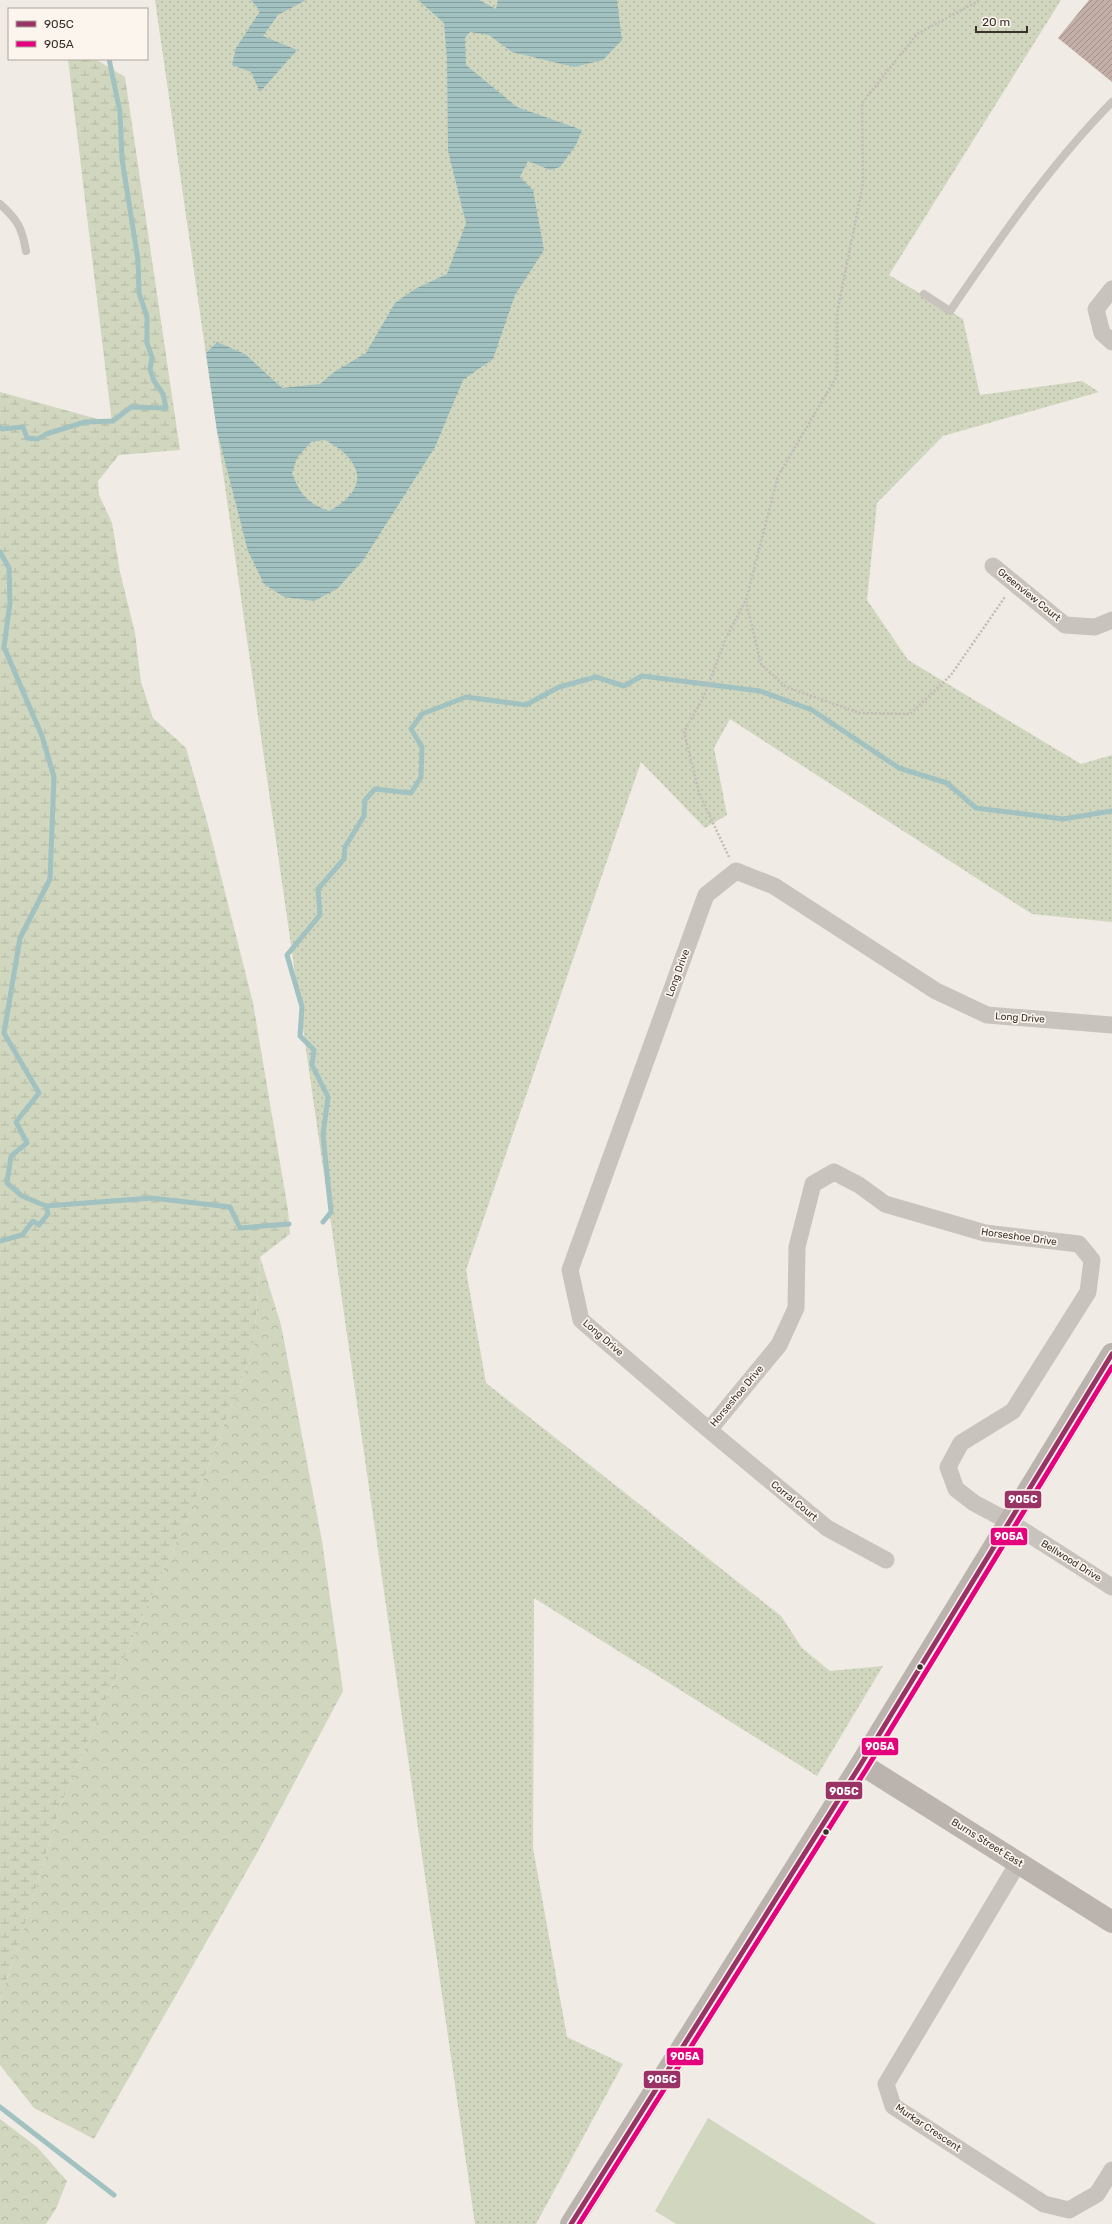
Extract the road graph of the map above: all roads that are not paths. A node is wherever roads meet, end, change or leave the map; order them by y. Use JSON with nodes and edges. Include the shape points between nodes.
{"nodes":[{"id":1,"x":1112,"y":102,"type":"edge"},
{"id":2,"x":0,"y":204,"type":"edge"},
{"id":3,"x":26,"y":251,"type":"dead end"},
{"id":4,"x":1112,"y":289,"type":"edge"},
{"id":5,"x":924,"y":294,"type":"dead end"},
{"id":6,"x":1112,"y":342,"type":"edge"},
{"id":7,"x":993,"y":566,"type":"dead end"},
{"id":8,"x":1112,"y":620,"type":"edge"},
{"id":9,"x":1112,"y":1025,"type":"edge"},
{"id":10,"x":1112,"y":1354,"type":"edge"},
{"id":11,"x":709,"y":1430,"type":"junction"},
{"id":12,"x":1010,"y":1522,"type":"junction"},
{"id":13,"x":886,"y":1560,"type":"dead end"},
{"id":14,"x":1112,"y":1587,"type":"edge"},
{"id":15,"x":861,"y":1764,"type":"junction"},
{"id":16,"x":1018,"y":1863,"type":"junction"},
{"id":17,"x":1112,"y":1922,"type":"edge"},
{"id":18,"x":1112,"y":2170,"type":"edge"},
{"id":19,"x":571,"y":2224,"type":"edge"}],
"edges":[{"from":1,"to":5,"type":"lane","via":[[1082,132],[1006,230],[950,311]]},
{"from":2,"to":3,"type":"lane","via":[[13,216],[22,230]]},
{"from":4,"to":6,"type":"street","via":[[1096,309],[1102,333]]},
{"from":7,"to":8,"type":"street","name":"Greenview Court","via":[[1065,624],[1095,627]]},
{"from":9,"to":11,"type":"street","name":"Long Drive","via":[[987,1015],[936,991],[774,886],[736,872],[706,895],[570,1270],[581,1320]]},
{"from":10,"to":12,"type":"main road"},
{"from":11,"to":12,"type":"street","name":"Horseshoe Drive","via":[[779,1345],[796,1308],[797,1247],[813,1184],[834,1172],[859,1185],[886,1204],[985,1233],[1079,1244],[1092,1260],[1088,1292],[1013,1411],[961,1443],[948,1468],[956,1489],[974,1503]]},
{"from":11,"to":13,"type":"street","name":"Corral Court","via":[[827,1528]]},
{"from":12,"to":14,"type":"street","name":"Bellwood Drive"},
{"from":12,"to":15,"type":"main road"},
{"from":15,"to":16,"type":"main road","name":"Burns Street East"},
{"from":15,"to":19,"type":"main road"},
{"from":16,"to":17,"type":"main road","name":"Burns Street East"},
{"from":16,"to":18,"type":"street","name":"Murkar Crescent","via":[[886,2084],[893,2106],[1044,2204],[1069,2210],[1097,2194]]}]}
